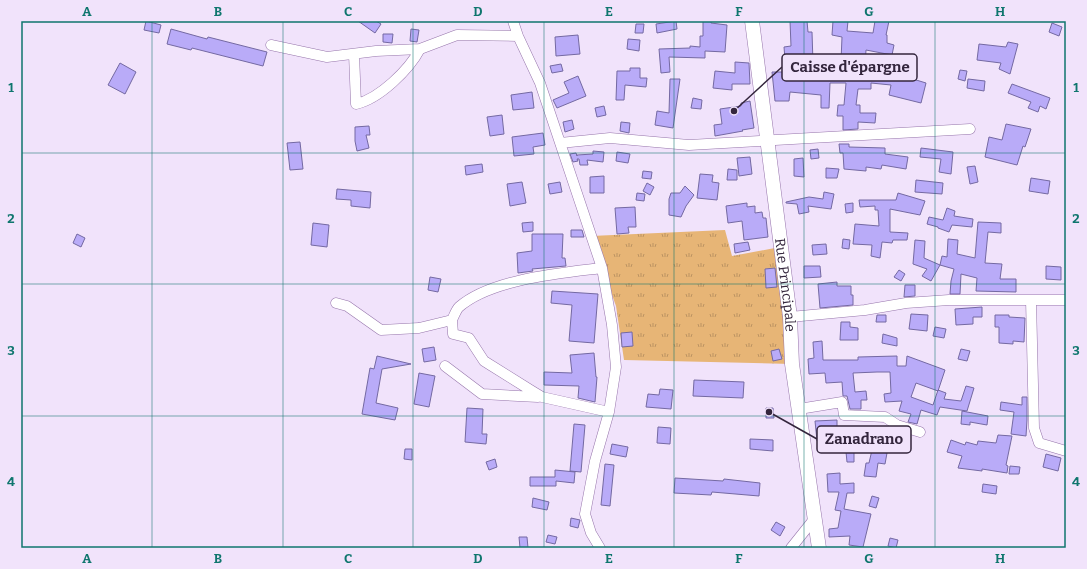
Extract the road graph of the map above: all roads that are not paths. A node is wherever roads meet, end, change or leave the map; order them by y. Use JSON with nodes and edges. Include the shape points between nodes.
{"nodes":[{"id":1,"x":513,"y":21,"type":"edge"},
{"id":2,"x":752,"y":21,"type":"edge"},
{"id":3,"x":518,"y":36,"type":"junction"},
{"id":4,"x":271,"y":46,"type":"dead end"},
{"id":5,"x":420,"y":48,"type":"junction"},
{"id":6,"x":354,"y":54,"type":"junction"},
{"id":7,"x":970,"y":129,"type":"dead end"},
{"id":8,"x":767,"y":141,"type":"junction"},
{"id":9,"x":560,"y":143,"type":"junction"},
{"id":10,"x":602,"y":268,"type":"junction"},
{"id":11,"x":1031,"y":300,"type":"junction"},
{"id":12,"x":1066,"y":300,"type":"edge"},
{"id":13,"x":336,"y":303,"type":"dead end"},
{"id":14,"x":790,"y":317,"type":"junction"},
{"id":15,"x":452,"y":320,"type":"junction"},
{"id":16,"x":445,"y":366,"type":"dead end"},
{"id":17,"x":542,"y":397,"type":"junction"},
{"id":18,"x":799,"y":409,"type":"junction"},
{"id":19,"x":609,"y":412,"type":"junction"},
{"id":20,"x":920,"y":432,"type":"dead end"},
{"id":21,"x":1066,"y":451,"type":"edge"},
{"id":22,"x":815,"y":518,"type":"junction"},
{"id":23,"x":600,"y":548,"type":"edge"},
{"id":24,"x":791,"y":548,"type":"edge"},
{"id":25,"x":819,"y":548,"type":"edge"}],
"edges":[{"from":1,"to":3,"type":"street"},
{"from":2,"to":8,"type":"main road","name":"Rue Principale"},
{"from":3,"to":5,"type":"street","via":[[457,35]]},
{"from":3,"to":9,"type":"street","via":[[540,83]]},
{"from":4,"to":6,"type":"street","via":[[326,57]]},
{"from":5,"to":6,"type":"street"},
{"from":5,"to":6,"type":"street","via":[[415,59],[404,71],[382,90],[364,102],[356,104]]},
{"from":7,"to":8,"type":"street"},
{"from":8,"to":9,"type":"street","via":[[689,145],[610,138]]},
{"from":8,"to":14,"type":"main road","name":"Rue Principale"},
{"from":9,"to":10,"type":"street"},
{"from":10,"to":15,"type":"street","via":[[518,280],[482,292],[458,308]]},
{"from":10,"to":19,"type":"street","via":[[616,367]]},
{"from":11,"to":12,"type":"street"},
{"from":11,"to":14,"type":"street","via":[[934,301]]},
{"from":11,"to":21,"type":"street","via":[[1034,428],[1039,443]]},
{"from":13,"to":15,"type":"street","via":[[347,306],[381,330],[419,328]]},
{"from":14,"to":18,"type":"main road","name":"Rue Principale","via":[[792,364]]},
{"from":15,"to":17,"type":"street","via":[[453,334],[469,338],[484,361]]},
{"from":16,"to":17,"type":"street","via":[[482,394]]},
{"from":17,"to":19,"type":"street"},
{"from":18,"to":20,"type":"street","via":[[842,402],[844,415],[885,417],[896,425]]},
{"from":18,"to":22,"type":"main road","name":"Rue Principale"},
{"from":19,"to":23,"type":"street","via":[[595,461],[585,514],[591,533]]},
{"from":22,"to":24,"type":"street"},
{"from":22,"to":25,"type":"main road","name":"Rue Principale"}]}
